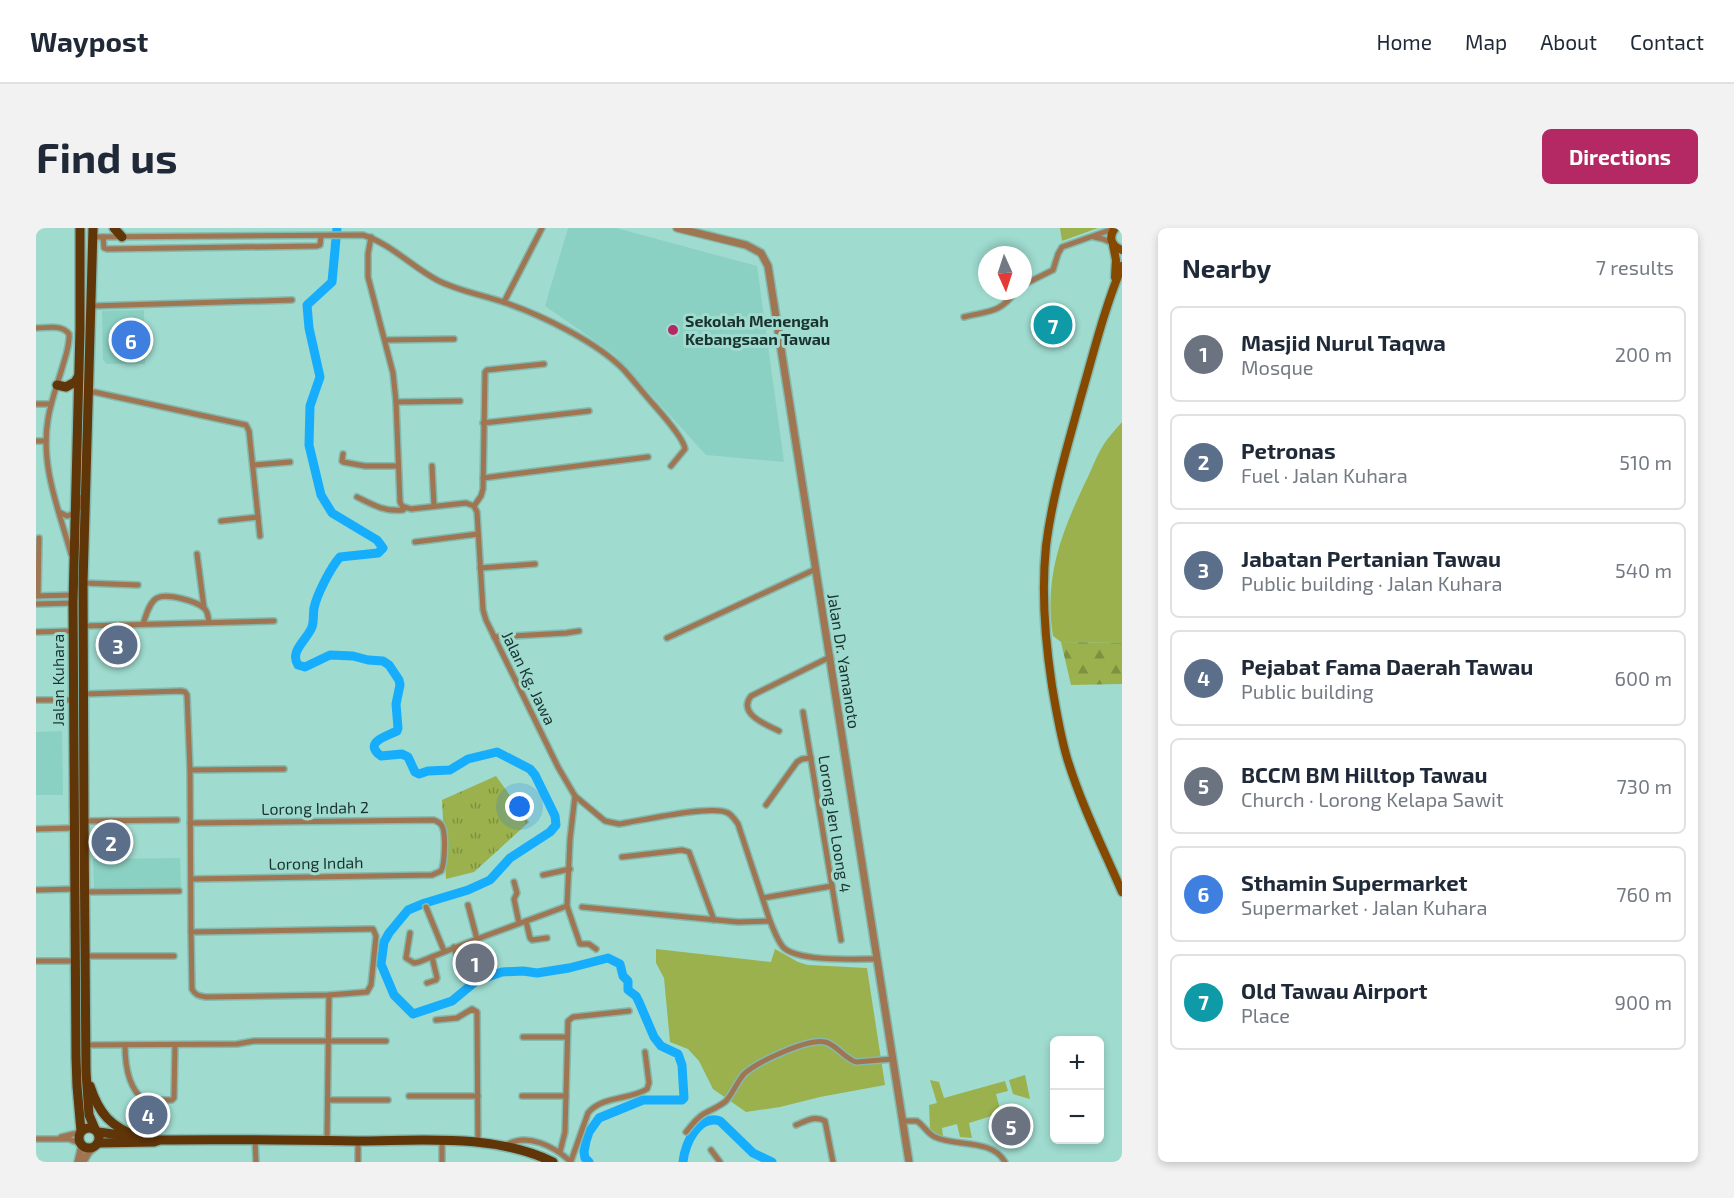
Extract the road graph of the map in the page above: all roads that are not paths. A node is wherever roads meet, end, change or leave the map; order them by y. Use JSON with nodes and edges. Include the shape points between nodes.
{"nodes":[{"id":1,"x":80,"y":228,"type":"edge"},
{"id":2,"x":213,"y":228,"type":"edge"},
{"id":3,"x":222,"y":228,"type":"edge"},
{"id":4,"x":677,"y":228,"type":"edge"},
{"id":5,"x":1115,"y":228,"type":"edge"},
{"id":6,"x":541,"y":229,"type":"edge"},
{"id":7,"x":364,"y":231,"type":"edge"},
{"id":8,"x":93,"y":232,"type":"edge"},
{"id":9,"x":119,"y":234,"type":"edge"},
{"id":10,"x":213,"y":236,"type":"junction"},
{"id":11,"x":222,"y":236,"type":"junction"},
{"id":12,"x":256,"y":236,"type":"junction"},
{"id":13,"x":321,"y":236,"type":"junction"},
{"id":14,"x":103,"y":237,"type":"junction"},
{"id":15,"x":371,"y":237,"type":"junction"},
{"id":16,"x":1091,"y":237,"type":"junction"},
{"id":17,"x":1113,"y":244,"type":"junction"},
{"id":18,"x":257,"y":247,"type":"junction"},
{"id":19,"x":120,"y":249,"type":"junction"},
{"id":20,"x":1122,"y":250,"type":"edge"},
{"id":21,"x":80,"y":266,"type":"junction"},
{"id":22,"x":1122,"y":266,"type":"edge"},
{"id":23,"x":1032,"y":281,"type":"edge"},
{"id":24,"x":1113,"y":286,"type":"junction"},
{"id":25,"x":292,"y":300,"type":"dead end"},
{"id":26,"x":1010,"y":300,"type":"edge"},
{"id":27,"x":504,"y":302,"type":"junction"},
{"id":28,"x":91,"y":306,"type":"junction"},
{"id":29,"x":964,"y":317,"type":"dead end"},
{"id":30,"x":36,"y":328,"type":"edge"},
{"id":31,"x":454,"y":339,"type":"dead end"},
{"id":32,"x":385,"y":340,"type":"junction"},
{"id":33,"x":544,"y":364,"type":"dead end"},
{"id":34,"x":78,"y":377,"type":"junction"},
{"id":35,"x":57,"y":385,"type":"junction"},
{"id":36,"x":87,"y":397,"type":"junction"},
{"id":37,"x":460,"y":401,"type":"dead end"},
{"id":38,"x":396,"y":402,"type":"junction"},
{"id":39,"x":36,"y":404,"type":"edge"},
{"id":40,"x":51,"y":404,"type":"junction"},
{"id":41,"x":589,"y":411,"type":"dead end"},
{"id":42,"x":483,"y":423,"type":"junction"},
{"id":43,"x":36,"y":441,"type":"edge"},
{"id":44,"x":46,"y":441,"type":"junction"},
{"id":45,"x":343,"y":454,"type":"dead end"},
{"id":46,"x":648,"y":457,"type":"dead end"},
{"id":47,"x":290,"y":462,"type":"dead end"},
{"id":48,"x":253,"y":465,"type":"junction"},
{"id":49,"x":398,"y":466,"type":"junction"},
{"id":50,"x":432,"y":466,"type":"dead end"},
{"id":51,"x":671,"y":466,"type":"dead end"},
{"id":52,"x":483,"y":478,"type":"junction"},
{"id":53,"x":85,"y":487,"type":"junction"},
{"id":54,"x":357,"y":497,"type":"dead end"},
{"id":55,"x":434,"y":506,"type":"junction"},
{"id":56,"x":474,"y":506,"type":"junction"},
{"id":57,"x":405,"y":508,"type":"junction"},
{"id":58,"x":59,"y":513,"type":"junction"},
{"id":59,"x":74,"y":514,"type":"junction"},
{"id":60,"x":258,"y":517,"type":"junction"},
{"id":61,"x":221,"y":521,"type":"dead end"},
{"id":62,"x":478,"y":534,"type":"junction"},
{"id":63,"x":260,"y":536,"type":"dead end"},
{"id":64,"x":39,"y":538,"type":"dead end"},
{"id":65,"x":415,"y":543,"type":"dead end"},
{"id":66,"x":197,"y":554,"type":"dead end"},
{"id":67,"x":73,"y":561,"type":"junction"},
{"id":68,"x":535,"y":564,"type":"dead end"},
{"id":69,"x":480,"y":568,"type":"junction"},
{"id":70,"x":816,"y":569,"type":"junction"},
{"id":71,"x":83,"y":583,"type":"junction"},
{"id":72,"x":138,"y":585,"type":"dead end"},
{"id":73,"x":37,"y":596,"type":"edge"},
{"id":74,"x":73,"y":599,"type":"junction"},
{"id":75,"x":36,"y":604,"type":"edge"},
{"id":76,"x":204,"y":608,"type":"junction"},
{"id":77,"x":274,"y":621,"type":"dead end"},
{"id":78,"x":209,"y":622,"type":"junction"},
{"id":79,"x":143,"y":624,"type":"junction"},
{"id":80,"x":83,"y":626,"type":"junction"},
{"id":81,"x":73,"y":631,"type":"junction"},
{"id":82,"x":579,"y":631,"type":"dead end"},
{"id":83,"x":36,"y":632,"type":"edge"},
{"id":84,"x":494,"y":637,"type":"junction"},
{"id":85,"x":667,"y":638,"type":"dead end"},
{"id":86,"x":830,"y":657,"type":"junction"},
{"id":87,"x":84,"y":694,"type":"junction"},
{"id":88,"x":36,"y":700,"type":"edge"},
{"id":89,"x":73,"y":700,"type":"junction"},
{"id":90,"x":803,"y":712,"type":"dead end"},
{"id":91,"x":779,"y":731,"type":"dead end"},
{"id":92,"x":811,"y":758,"type":"junction"},
{"id":93,"x":284,"y":769,"type":"dead end"},
{"id":94,"x":190,"y":770,"type":"junction"},
{"id":95,"x":575,"y":796,"type":"junction"},
{"id":96,"x":766,"y":805,"type":"dead end"},
{"id":97,"x":177,"y":820,"type":"dead end"},
{"id":98,"x":84,"y":821,"type":"junction"},
{"id":99,"x":190,"y":823,"type":"junction"},
{"id":100,"x":74,"y":828,"type":"junction"},
{"id":101,"x":36,"y":829,"type":"edge"},
{"id":102,"x":622,"y":857,"type":"dead end"},
{"id":103,"x":570,"y":869,"type":"junction"},
{"id":104,"x":441,"y":871,"type":"joint"},
{"id":105,"x":543,"y":875,"type":"dead end"},
{"id":106,"x":191,"y":879,"type":"junction"},
{"id":107,"x":514,"y":882,"type":"dead end"},
{"id":108,"x":832,"y":886,"type":"junction"},
{"id":109,"x":36,"y":890,"type":"edge"},
{"id":110,"x":79,"y":890,"type":"junction"},
{"id":111,"x":179,"y":891,"type":"dead end"},
{"id":112,"x":1122,"y":892,"type":"edge"},
{"id":113,"x":764,"y":898,"type":"junction"},
{"id":114,"x":468,"y":905,"type":"dead end"},
{"id":115,"x":567,"y":906,"type":"junction"},
{"id":116,"x":426,"y":907,"type":"dead end"},
{"id":117,"x":582,"y":907,"type":"dead end"},
{"id":118,"x":714,"y":920,"type":"junction"},
{"id":119,"x":770,"y":921,"type":"junction"},
{"id":120,"x":523,"y":922,"type":"junction"},
{"id":121,"x":191,"y":932,"type":"junction"},
{"id":122,"x":410,"y":933,"type":"dead end"},
{"id":123,"x":548,"y":938,"type":"dead end"},
{"id":124,"x":477,"y":939,"type":"junction"},
{"id":125,"x":841,"y":940,"type":"dead end"},
{"id":126,"x":454,"y":947,"type":"junction"},
{"id":127,"x":596,"y":949,"type":"dead end"},
{"id":128,"x":444,"y":951,"type":"junction"},
{"id":129,"x":84,"y":956,"type":"junction"},
{"id":130,"x":174,"y":956,"type":"dead end"},
{"id":131,"x":432,"y":957,"type":"junction"},
{"id":132,"x":877,"y":959,"type":"junction"},
{"id":133,"x":36,"y":961,"type":"edge"},
{"id":134,"x":75,"y":961,"type":"junction"},
{"id":135,"x":464,"y":978,"type":"dead end"},
{"id":136,"x":427,"y":983,"type":"dead end"},
{"id":137,"x":329,"y":995,"type":"junction"},
{"id":138,"x":629,"y":1011,"type":"dead end"},
{"id":139,"x":436,"y":1020,"type":"dead end"},
{"id":140,"x":523,"y":1037,"type":"dead end"},
{"id":141,"x":567,"y":1037,"type":"junction"},
{"id":142,"x":328,"y":1041,"type":"junction"},
{"id":143,"x":386,"y":1041,"type":"dead end"},
{"id":144,"x":86,"y":1045,"type":"junction"},
{"id":145,"x":125,"y":1045,"type":"junction"},
{"id":146,"x":175,"y":1045,"type":"junction"},
{"id":147,"x":645,"y":1052,"type":"dead end"},
{"id":148,"x":893,"y":1059,"type":"junction"},
{"id":149,"x":86,"y":1072,"type":"junction"},
{"id":150,"x":409,"y":1096,"type":"dead end"},
{"id":151,"x":478,"y":1096,"type":"junction"},
{"id":152,"x":522,"y":1096,"type":"dead end"},
{"id":153,"x":566,"y":1096,"type":"junction"},
{"id":154,"x":328,"y":1100,"type":"junction"},
{"id":155,"x":388,"y":1100,"type":"dead end"},
{"id":156,"x":903,"y":1121,"type":"junction"},
{"id":157,"x":796,"y":1125,"type":"dead end"},
{"id":158,"x":96,"y":1130,"type":"junction"},
{"id":159,"x":81,"y":1131,"type":"junction"},
{"id":160,"x":686,"y":1132,"type":"dead end"},
{"id":161,"x":139,"y":1137,"type":"junction"},
{"id":162,"x":36,"y":1139,"type":"edge"},
{"id":163,"x":57,"y":1139,"type":"junction"},
{"id":164,"x":160,"y":1140,"type":"junction"},
{"id":165,"x":327,"y":1140,"type":"junction"},
{"id":166,"x":255,"y":1141,"type":"junction"},
{"id":167,"x":358,"y":1141,"type":"junction"},
{"id":168,"x":442,"y":1141,"type":"junction"},
{"id":169,"x":478,"y":1142,"type":"junction"},
{"id":170,"x":81,"y":1144,"type":"junction"},
{"id":171,"x":97,"y":1145,"type":"junction"},
{"id":172,"x":505,"y":1146,"type":"junction"},
{"id":173,"x":711,"y":1150,"type":"dead end"},
{"id":174,"x":560,"y":1152,"type":"junction"},
{"id":175,"x":81,"y":1162,"type":"edge"},
{"id":176,"x":256,"y":1162,"type":"edge"},
{"id":177,"x":358,"y":1162,"type":"edge"},
{"id":178,"x":442,"y":1162,"type":"edge"},
{"id":179,"x":553,"y":1162,"type":"edge"},
{"id":180,"x":571,"y":1162,"type":"edge"},
{"id":181,"x":720,"y":1162,"type":"edge"},
{"id":182,"x":833,"y":1162,"type":"edge"},
{"id":183,"x":909,"y":1162,"type":"edge"},
{"id":184,"x":1005,"y":1162,"type":"edge"}],
"edges":[{"from":1,"to":21,"type":"main road","name":"Jalan Kuhara"},
{"from":2,"to":10,"type":"street"},
{"from":3,"to":11,"type":"street"},
{"from":4,"to":70,"type":"street","name":"Jalan Dr. Yamanoto","via":[[746,245],[765,259]]},
{"from":5,"to":16,"type":"street"},
{"from":5,"to":17,"type":"main road","via":[[1111,235]]},
{"from":6,"to":27,"type":"street"},
{"from":7,"to":13,"type":"street"},
{"from":7,"to":15,"type":"street"},
{"from":8,"to":14,"type":"street"},
{"from":8,"to":21,"type":"main road"},
{"from":8,"to":28,"type":"main road","name":"Jalan Kuhara"},
{"from":9,"to":10,"type":"street"},
{"from":9,"to":14,"type":"street"},
{"from":9,"to":19,"type":"street"},
{"from":10,"to":11,"type":"street"},
{"from":11,"to":12,"type":"street"},
{"from":12,"to":13,"type":"street"},
{"from":12,"to":18,"type":"street"},
{"from":13,"to":18,"type":"street","via":[[317,246]]},
{"from":14,"to":19,"type":"street","via":[[105,249]]},
{"from":15,"to":27,"type":"street","via":[[438,281]]},
{"from":15,"to":32,"type":"street","via":[[368,277]]},
{"from":16,"to":17,"type":"street"},
{"from":16,"to":23,"type":"street","via":[[1062,247],[1051,272]]},
{"from":17,"to":20,"type":"main road"},
{"from":17,"to":24,"type":"main road"},
{"from":18,"to":19,"type":"street"},
{"from":21,"to":34,"type":"main road","name":"Jalan Kuhara"},
{"from":22,"to":24,"type":"main road"},
{"from":24,"to":112,"type":"main road","via":[[1054,498],[1046,547],[1044,617],[1057,719],[1067,758]]},
{"from":25,"to":28,"type":"street"},
{"from":26,"to":29,"type":"street","via":[[1001,308]]},
{"from":27,"to":51,"type":"street","via":[[548,319],[624,370],[684,444],[685,449]]},
{"from":28,"to":36,"type":"main road","name":"Jalan Kuhara"},
{"from":30,"to":35,"type":"street","via":[[61,328],[69,334]]},
{"from":31,"to":32,"type":"street"},
{"from":32,"to":38,"type":"street"},
{"from":33,"to":42,"type":"street","via":[[487,370]]},
{"from":34,"to":35,"type":"main road","via":[[66,387]]},
{"from":34,"to":59,"type":"main road","name":"Jalan Kuhara"},
{"from":35,"to":40,"type":"street"},
{"from":36,"to":48,"type":"street","via":[[92,393],[103,394],[246,425]]},
{"from":36,"to":53,"type":"main road","name":"Jalan Kuhara"},
{"from":37,"to":38,"type":"street"},
{"from":38,"to":49,"type":"street"},
{"from":39,"to":40,"type":"street"},
{"from":40,"to":44,"type":"street"},
{"from":41,"to":42,"type":"street"},
{"from":42,"to":52,"type":"street"},
{"from":43,"to":44,"type":"street"},
{"from":44,"to":58,"type":"street","via":[[48,473]]},
{"from":45,"to":49,"type":"street","via":[[343,462]]},
{"from":46,"to":52,"type":"street"},
{"from":47,"to":48,"type":"street"},
{"from":48,"to":60,"type":"street"},
{"from":49,"to":57,"type":"street","via":[[400,502]]},
{"from":50,"to":55,"type":"street"},
{"from":52,"to":56,"type":"street","via":[[481,496]]},
{"from":53,"to":59,"type":"street"},
{"from":53,"to":71,"type":"main road","name":"Jalan Kuhara"},
{"from":54,"to":57,"type":"street","via":[[383,510]]},
{"from":55,"to":56,"type":"street"},
{"from":55,"to":57,"type":"street"},
{"from":56,"to":62,"type":"street","name":"Jalan Kg. Jawa"},
{"from":58,"to":59,"type":"street"},
{"from":58,"to":67,"type":"street"},
{"from":59,"to":67,"type":"main road","name":"Jalan Kuhara"},
{"from":60,"to":61,"type":"street"},
{"from":60,"to":63,"type":"street"},
{"from":62,"to":65,"type":"street"},
{"from":62,"to":69,"type":"street","name":"Jalan Kg. Jawa"},
{"from":64,"to":73,"type":"street"},
{"from":66,"to":76,"type":"street"},
{"from":67,"to":74,"type":"main road","name":"Jalan Kuhara"},
{"from":68,"to":69,"type":"street"},
{"from":69,"to":84,"type":"street","name":"Jalan Kg. Jawa","via":[[483,610]]},
{"from":70,"to":85,"type":"street"},
{"from":70,"to":86,"type":"street","name":"Jalan Dr. Yamanoto"},
{"from":71,"to":72,"type":"street"},
{"from":71,"to":80,"type":"main road","name":"Jalan Kuhara"},
{"from":73,"to":74,"type":"street"},
{"from":74,"to":75,"type":"street"},
{"from":74,"to":81,"type":"main road","name":"Jalan Kuhara"},
{"from":76,"to":78,"type":"street"},
{"from":76,"to":79,"type":"street","via":[[182,598],[158,598]]},
{"from":77,"to":78,"type":"street"},
{"from":78,"to":79,"type":"street"},
{"from":79,"to":80,"type":"street"},
{"from":80,"to":87,"type":"main road","name":"Jalan Kuhara"},
{"from":81,"to":83,"type":"street"},
{"from":81,"to":89,"type":"main road","name":"Jalan Kuhara"},
{"from":82,"to":84,"type":"street"},
{"from":84,"to":95,"type":"street","name":"Jalan Kg. Jawa"},
{"from":86,"to":91,"type":"street","via":[[748,700],[753,717]]},
{"from":86,"to":132,"type":"street","name":"Jalan Dr. Yamanoto"},
{"from":87,"to":94,"type":"street","via":[[185,692]]},
{"from":87,"to":98,"type":"main road","name":"Jalan Kuhara"},
{"from":88,"to":89,"type":"street"},
{"from":89,"to":100,"type":"main road","name":"Jalan Kuhara"},
{"from":90,"to":92,"type":"street","name":"Lorong Jen Loong 4"},
{"from":92,"to":96,"type":"street","via":[[797,762]]},
{"from":92,"to":108,"type":"street","name":"Lorong Jen Loong 4"},
{"from":93,"to":94,"type":"street"},
{"from":94,"to":99,"type":"street"},
{"from":95,"to":103,"type":"street"},
{"from":95,"to":113,"type":"street","name":"Jalan Kg. Jawa","via":[[610,823],[703,811],[728,813],[738,824]]},
{"from":97,"to":98,"type":"street"},
{"from":98,"to":110,"type":"main road","name":"Jalan Kuhara"},
{"from":99,"to":104,"type":"street","name":"Lorong Indah 2","via":[[434,820],[443,829]]},
{"from":99,"to":106,"type":"street"},
{"from":100,"to":101,"type":"street"},
{"from":100,"to":110,"type":"main road","name":"Jalan Kuhara"},
{"from":102,"to":118,"type":"street","via":[[689,852]]},
{"from":103,"to":105,"type":"street"},
{"from":103,"to":115,"type":"street"},
{"from":104,"to":106,"type":"street","name":"Lorong Indah","via":[[432,875]]},
{"from":106,"to":121,"type":"street"},
{"from":107,"to":120,"type":"street","via":[[514,899]]},
{"from":108,"to":113,"type":"street"},
{"from":108,"to":125,"type":"street","name":"Lorong Jen Loong 4"},
{"from":109,"to":110,"type":"street"},
{"from":110,"to":111,"type":"street"},
{"from":110,"to":129,"type":"main road","name":"Jalan Kuhara"},
{"from":110,"to":134,"type":"main road","name":"Jalan Kuhara"},
{"from":113,"to":119,"type":"street","name":"Jalan Kg. Jawa"},
{"from":114,"to":124,"type":"street"},
{"from":115,"to":120,"type":"street"},
{"from":115,"to":127,"type":"street","via":[[580,944]]},
{"from":116,"to":128,"type":"street"},
{"from":117,"to":118,"type":"street"},
{"from":118,"to":119,"type":"street"},
{"from":119,"to":132,"type":"street","name":"Jalan Kg. Jawa","via":[[784,947],[795,954]]},
{"from":120,"to":123,"type":"street","via":[[532,940]]},
{"from":120,"to":124,"type":"street"},
{"from":121,"to":137,"type":"street","via":[[195,994]]},
{"from":121,"to":137,"type":"street","via":[[373,929],[376,936],[370,989],[364,993]]},
{"from":122,"to":131,"type":"street","via":[[408,962],[419,963]]},
{"from":124,"to":126,"type":"street"},
{"from":126,"to":128,"type":"street"},
{"from":126,"to":135,"type":"street"},
{"from":128,"to":131,"type":"street"},
{"from":129,"to":130,"type":"street"},
{"from":129,"to":144,"type":"main road","name":"Jalan Kuhara"},
{"from":131,"to":136,"type":"street","via":[[437,978]]},
{"from":132,"to":148,"type":"street","name":"Jalan Dr. Yamanoto"},
{"from":133,"to":134,"type":"street"},
{"from":134,"to":159,"type":"main road","name":"Jalan Kuhara"},
{"from":137,"to":142,"type":"street"},
{"from":138,"to":141,"type":"street","via":[[570,1018]]},
{"from":139,"to":151,"type":"street","via":[[477,1012]]},
{"from":140,"to":141,"type":"street"},
{"from":141,"to":153,"type":"street"},
{"from":142,"to":143,"type":"street"},
{"from":142,"to":146,"type":"street"},
{"from":142,"to":154,"type":"street"},
{"from":144,"to":145,"type":"street"},
{"from":144,"to":149,"type":"main road","name":"Jalan Kuhara"},
{"from":145,"to":146,"type":"street"},
{"from":145,"to":146,"type":"street","via":[[126,1071],[140,1097],[172,1100]]},
{"from":147,"to":180,"type":"street","via":[[647,1089],[591,1109]]},
{"from":148,"to":156,"type":"street","name":"Jalan Dr. Yamanoto"},
{"from":148,"to":160,"type":"street","via":[[856,1062],[825,1042],[803,1043],[743,1075],[724,1102],[698,1118]]},
{"from":149,"to":158,"type":"main road","name":"Jalan Kuhara","via":[[87,1106]]},
{"from":149,"to":161,"type":"main road","via":[[97,1105],[106,1117]]},
{"from":150,"to":151,"type":"street"},
{"from":151,"to":169,"type":"street"},
{"from":152,"to":153,"type":"street"},
{"from":153,"to":174,"type":"street"},
{"from":154,"to":155,"type":"street"},
{"from":154,"to":165,"type":"street"},
{"from":156,"to":183,"type":"street","name":"Jalan Dr. Yamanoto"},
{"from":156,"to":184,"type":"street","via":[[917,1122],[940,1139],[991,1150]]},
{"from":157,"to":182,"type":"street","via":[[812,1118],[825,1121]]},
{"from":158,"to":159,"type":"main road"},
{"from":158,"to":161,"type":"main road"},
{"from":158,"to":171,"type":"main road"},
{"from":159,"to":163,"type":"street"},
{"from":159,"to":170,"type":"main road"},
{"from":161,"to":164,"type":"main road"},
{"from":162,"to":163,"type":"street"},
{"from":163,"to":170,"type":"street"},
{"from":164,"to":166,"type":"main road"},
{"from":164,"to":171,"type":"main road"},
{"from":165,"to":166,"type":"main road"},
{"from":165,"to":167,"type":"main road"},
{"from":166,"to":176,"type":"street"},
{"from":167,"to":168,"type":"main road"},
{"from":167,"to":177,"type":"street"},
{"from":168,"to":169,"type":"main road"},
{"from":168,"to":178,"type":"street"},
{"from":169,"to":172,"type":"main road"},
{"from":170,"to":171,"type":"main road","via":[[88,1148]]},
{"from":170,"to":175,"type":"street"},
{"from":171,"to":175,"type":"street"},
{"from":172,"to":174,"type":"street","via":[[529,1140]]},
{"from":172,"to":179,"type":"main road"},
{"from":173,"to":181,"type":"street"},
{"from":174,"to":180,"type":"street"}]}
